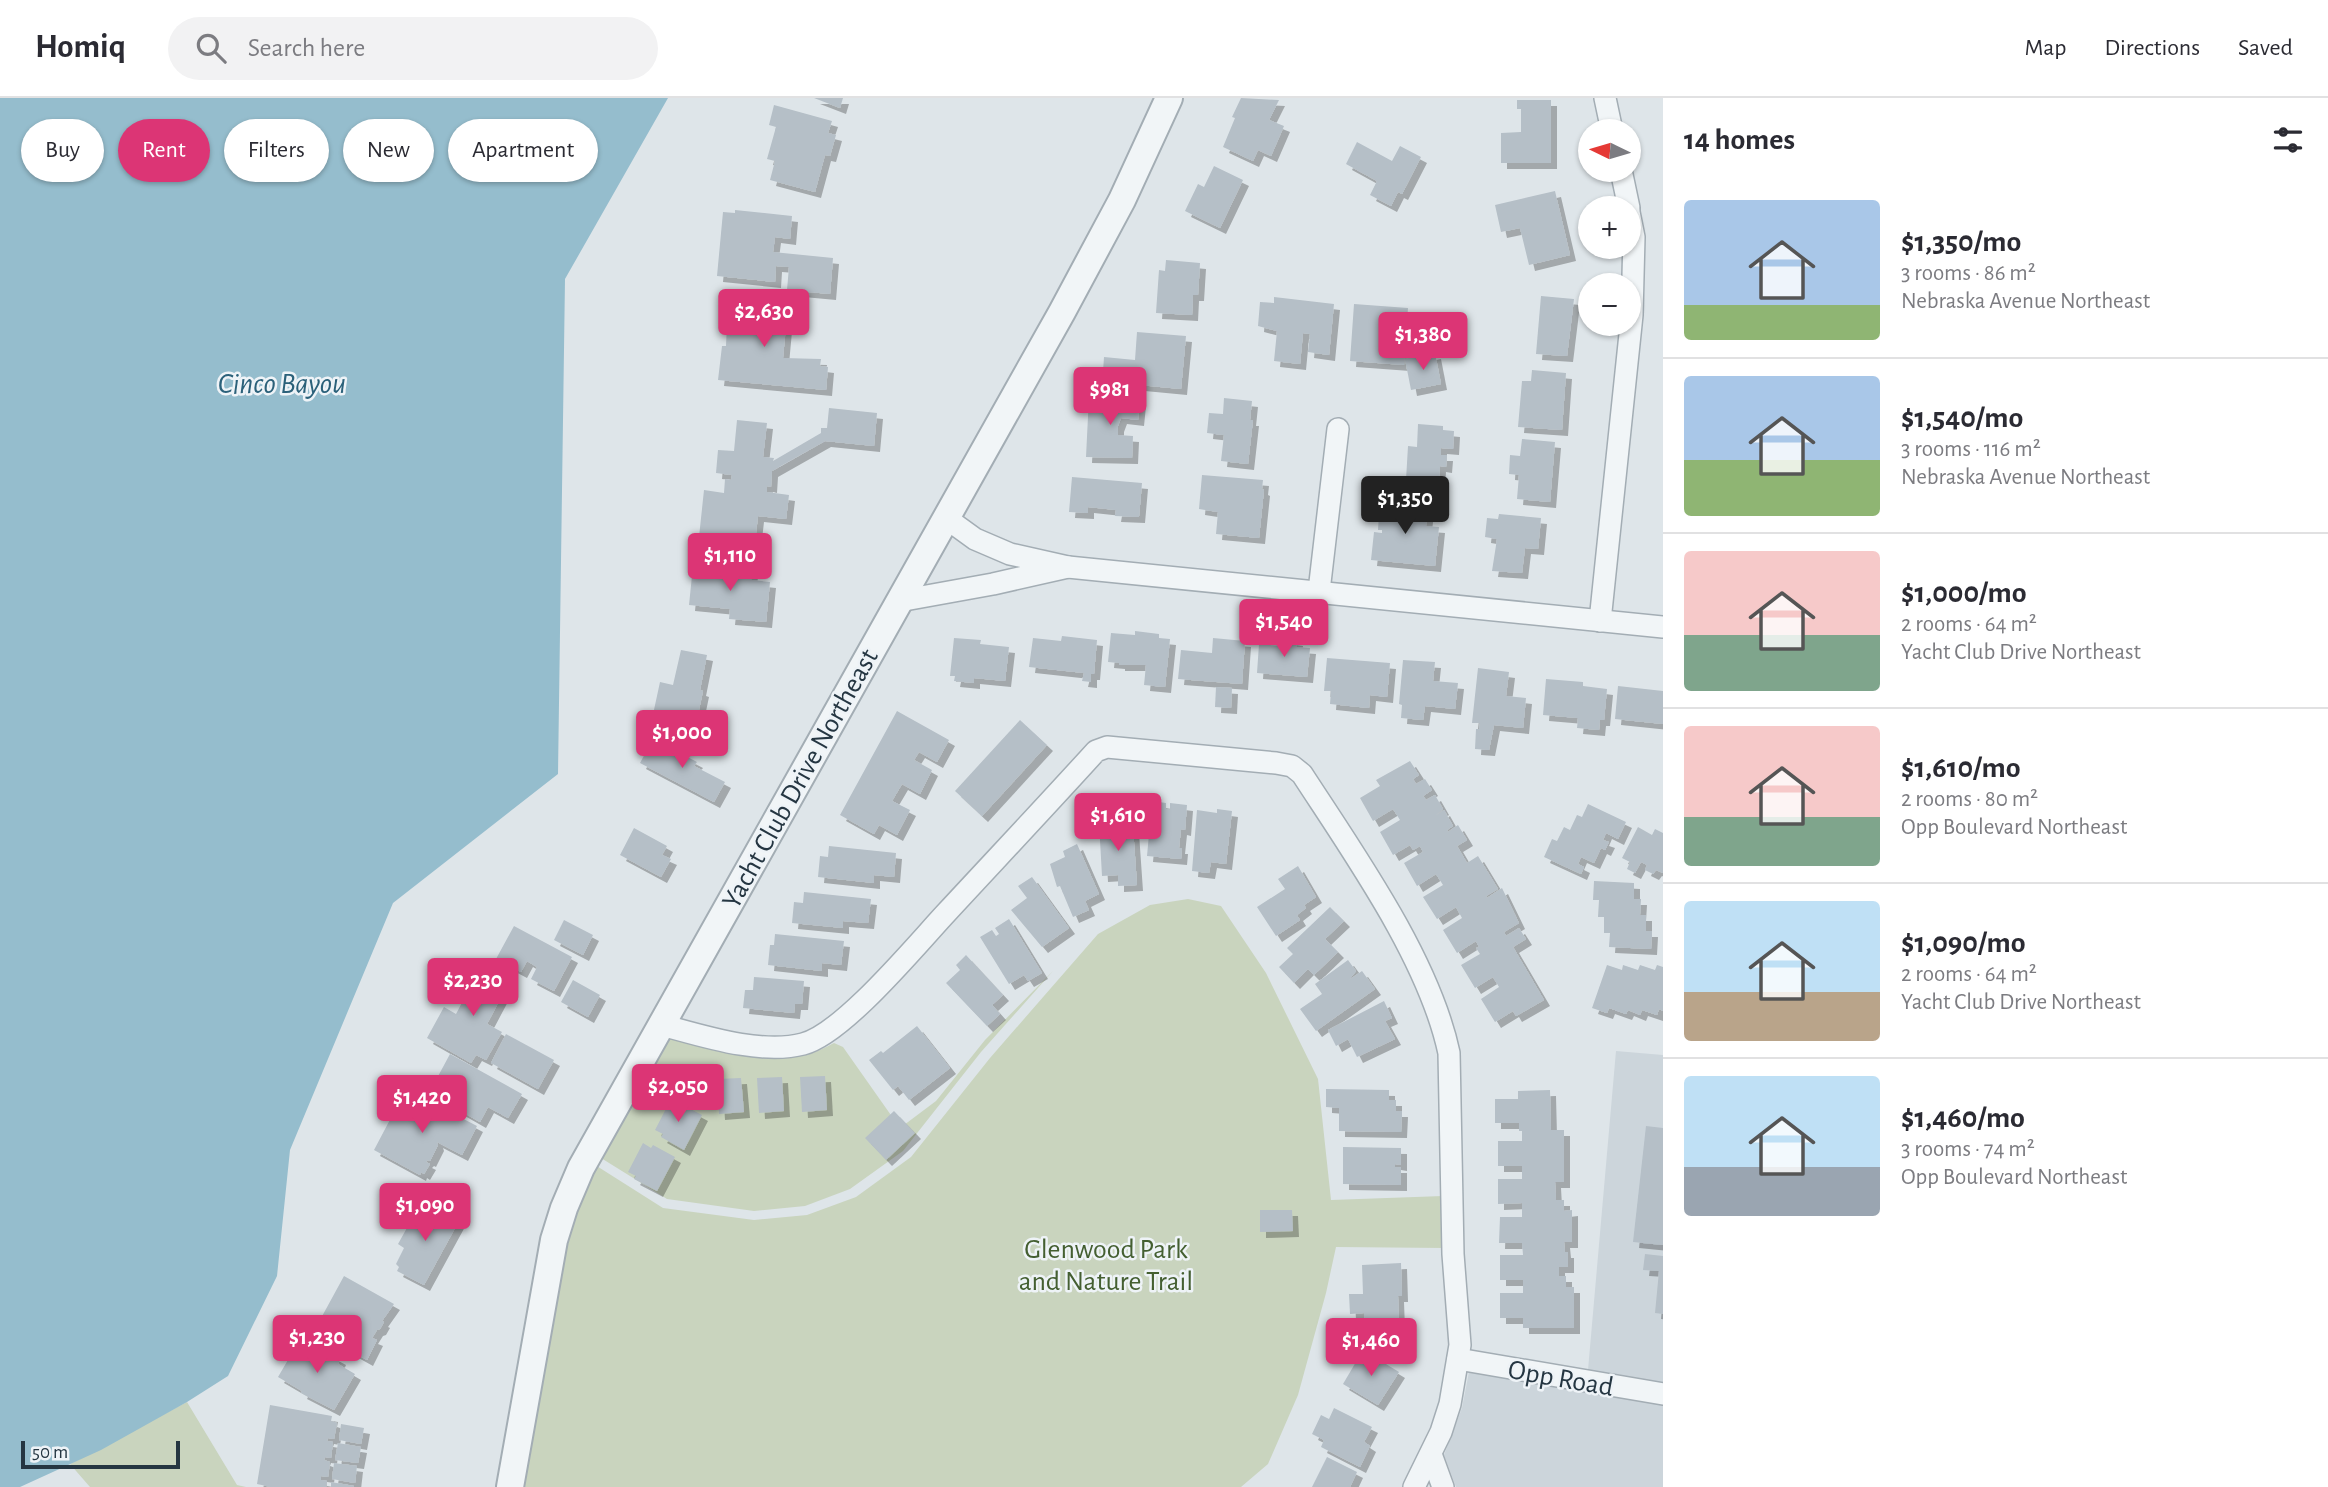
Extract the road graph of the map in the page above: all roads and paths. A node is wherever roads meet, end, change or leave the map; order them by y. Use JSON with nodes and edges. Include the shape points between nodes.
{"nodes":[{"id":1,"x":1169,"y":98,"type":"edge"},
{"id":2,"x":1605,"y":98,"type":"edge"},
{"id":3,"x":1609,"y":119,"type":"edge"},
{"id":4,"x":1633,"y":259,"type":"edge"},
{"id":5,"x":1338,"y":429,"type":"dead end"},
{"id":6,"x":946,"y":518,"type":"junction"},
{"id":7,"x":1068,"y":567,"type":"junction"},
{"id":8,"x":1319,"y":591,"type":"junction"},
{"id":9,"x":899,"y":601,"type":"junction"},
{"id":10,"x":1600,"y":621,"type":"junction"},
{"id":11,"x":1663,"y":627,"type":"edge"},
{"id":12,"x":662,"y":1025,"type":"junction"},
{"id":13,"x":1458,"y":1359,"type":"junction"},
{"id":14,"x":1663,"y":1394,"type":"edge"},
{"id":15,"x":1431,"y":1454,"type":"junction"},
{"id":16,"x":510,"y":1487,"type":"edge"},
{"id":17,"x":1414,"y":1487,"type":"edge"},
{"id":18,"x":1443,"y":1487,"type":"edge"}],
"edges":[{"from":1,"to":6,"type":"street","name":"Yacht Club Drive Northeast","via":[[1122,200]]},
{"from":2,"to":3,"type":"street"},
{"from":4,"to":10,"type":"street","via":[[1632,315]]},
{"from":5,"to":8,"type":"street"},
{"from":6,"to":7,"type":"street","via":[[975,539],[1010,554]]},
{"from":6,"to":9,"type":"street","name":"Yacht Club Drive Northeast"},
{"from":7,"to":8,"type":"street"},
{"from":7,"to":9,"type":"street"},
{"from":8,"to":10,"type":"street"},
{"from":9,"to":12,"type":"street","name":"Yacht Club Drive Northeast"},
{"from":10,"to":11,"type":"street"},
{"from":12,"to":13,"type":"street","via":[[700,1036],[784,1047],[825,1035],[912,950],[1096,751],[1107,747],[1293,766],[1303,774],[1407,944],[1445,1034],[1451,1072]]},
{"from":12,"to":16,"type":"street","name":"Yacht Club Drive Northeast","via":[[581,1168],[564,1208],[554,1240]]},
{"from":13,"to":14,"type":"street","name":"Opp Road"},
{"from":13,"to":15,"type":"street","via":[[1450,1404]]},
{"from":15,"to":17,"type":"street"},
{"from":15,"to":18,"type":"street"}]}
